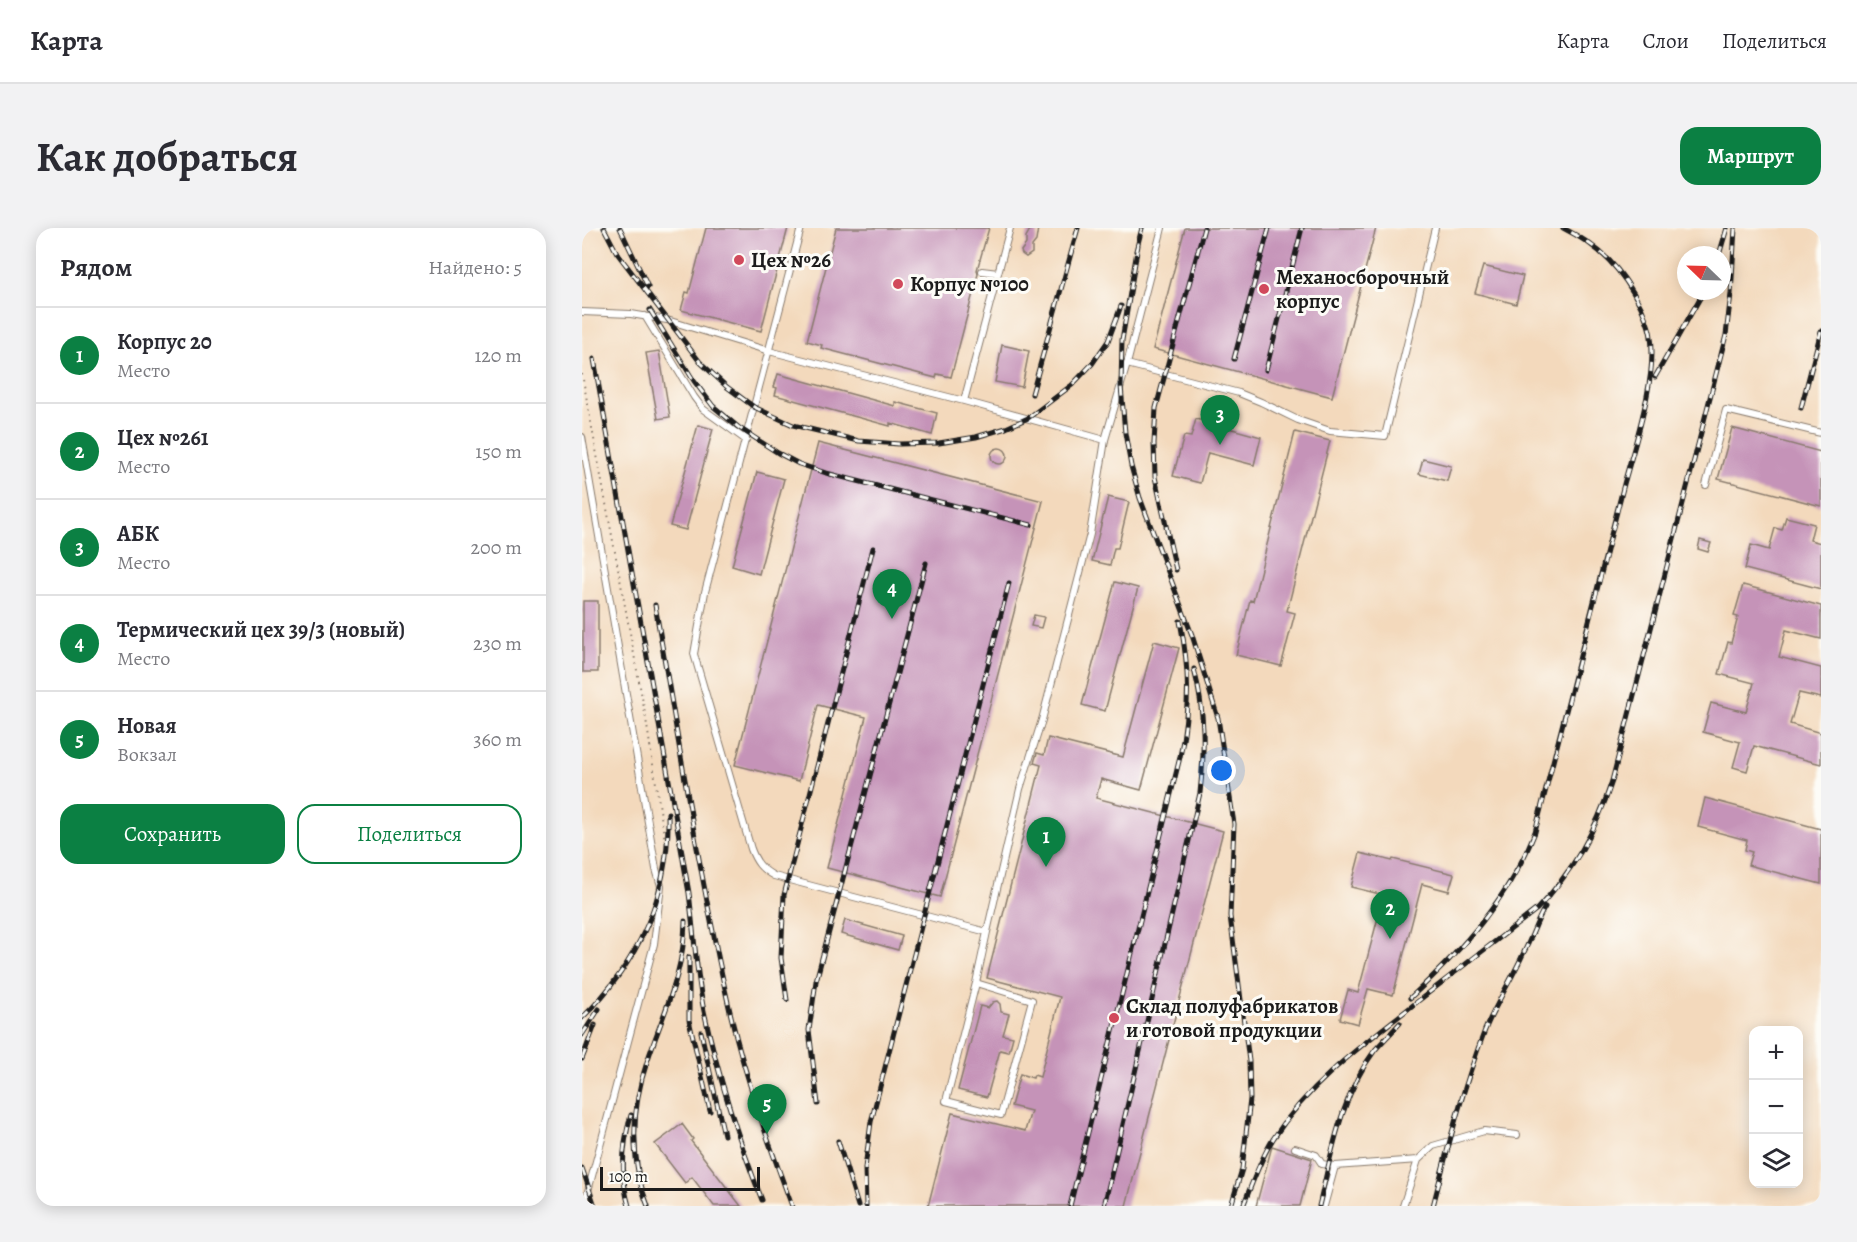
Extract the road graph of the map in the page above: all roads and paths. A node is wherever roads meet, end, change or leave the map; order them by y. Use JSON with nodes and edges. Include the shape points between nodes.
{"nodes":[{"id":1,"x":801,"y":228,"type":"edge"},
{"id":2,"x":1010,"y":228,"type":"edge"},
{"id":3,"x":1162,"y":228,"type":"edge"},
{"id":4,"x":1435,"y":228,"type":"edge"},
{"id":5,"x":982,"y":270,"type":"dead end"},
{"id":6,"x":998,"y":273,"type":"junction"},
{"id":7,"x":582,"y":312,"type":"edge"},
{"id":8,"x":645,"y":316,"type":"junction"},
{"id":9,"x":769,"y":351,"type":"junction"},
{"id":10,"x":1127,"y":364,"type":"junction"},
{"id":11,"x":582,"y":374,"type":"edge"},
{"id":12,"x":964,"y":401,"type":"junction"},
{"id":13,"x":1821,"y":433,"type":"edge"},
{"id":14,"x":582,"y":437,"type":"edge"},
{"id":15,"x":746,"y":440,"type":"junction"},
{"id":16,"x":1105,"y":440,"type":"junction"},
{"id":17,"x":1706,"y":485,"type":"dead end"},
{"id":18,"x":665,"y":842,"type":"dead end"},
{"id":19,"x":987,"y":932,"type":"junction"},
{"id":20,"x":976,"y":983,"type":"junction"},
{"id":21,"x":1517,"y":1135,"type":"dead end"},
{"id":22,"x":1295,"y":1148,"type":"dead end"},
{"id":23,"x":1418,"y":1160,"type":"junction"},
{"id":24,"x":1335,"y":1166,"type":"junction"},
{"id":25,"x":584,"y":1206,"type":"edge"},
{"id":26,"x":1324,"y":1206,"type":"edge"},
{"id":27,"x":1403,"y":1206,"type":"edge"}],
"edges":[{"from":1,"to":9,"type":"lane"},
{"from":2,"to":6,"type":"lane"},
{"from":3,"to":10,"type":"lane"},
{"from":4,"to":10,"type":"lane","via":[[1385,436],[1330,431],[1239,393]]},
{"from":5,"to":6,"type":"lane"},
{"from":6,"to":12,"type":"lane"},
{"from":7,"to":8,"type":"lane"},
{"from":8,"to":9,"type":"lane"},
{"from":8,"to":15,"type":"lane","via":[[703,409]]},
{"from":9,"to":12,"type":"lane"},
{"from":9,"to":15,"type":"lane"},
{"from":10,"to":16,"type":"lane"},
{"from":11,"to":18,"type":"path"},
{"from":12,"to":16,"type":"lane"},
{"from":13,"to":17,"type":"lane","via":[[1726,410]]},
{"from":14,"to":25,"type":"lane","via":[[661,886],[654,944]]},
{"from":15,"to":19,"type":"lane","via":[[705,592],[694,654],[757,863],[774,876]]},
{"from":16,"to":19,"type":"lane","via":[[1090,534],[1020,789]]},
{"from":19,"to":20,"type":"lane"},
{"from":20,"to":20,"type":"lane","via":[[946,1101],[1001,1115],[1032,1000]]},
{"from":21,"to":23,"type":"lane","via":[[1484,1131],[1460,1137],[1432,1146]]},
{"from":22,"to":24,"type":"lane","via":[[1316,1155],[1322,1164]]},
{"from":23,"to":24,"type":"lane"},
{"from":23,"to":27,"type":"lane"},
{"from":24,"to":26,"type":"lane"}]}
